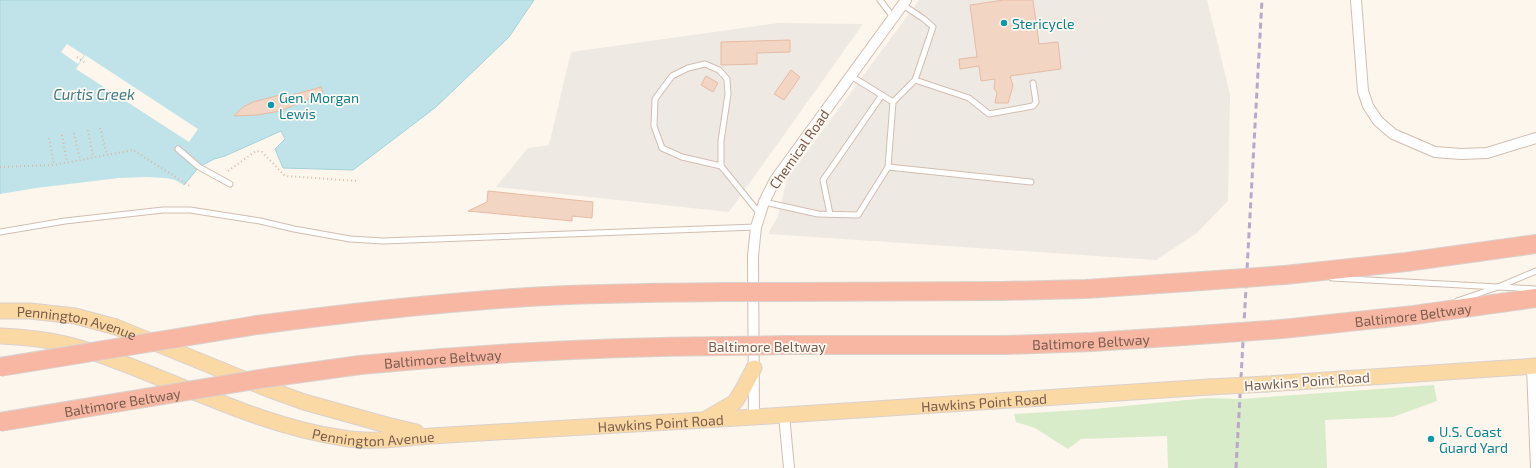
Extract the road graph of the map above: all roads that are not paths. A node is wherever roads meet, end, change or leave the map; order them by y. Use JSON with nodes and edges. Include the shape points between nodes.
{"nodes":[{"id":1,"x":880,"y":0,"type":"edge"},
{"id":2,"x":1356,"y":0,"type":"edge"},
{"id":3,"x":904,"y":2,"type":"edge"},
{"id":4,"x":894,"y":17,"type":"junction"},
{"id":5,"x":851,"y":76,"type":"junction"},
{"id":6,"x":915,"y":80,"type":"junction"},
{"id":7,"x":1033,"y":83,"type":"dead end"},
{"id":8,"x":882,"y":96,"type":"junction"},
{"id":9,"x":893,"y":102,"type":"junction"},
{"id":10,"x":1536,"y":138,"type":"edge"},
{"id":11,"x":178,"y":149,"type":"dead end"},
{"id":12,"x":721,"y":166,"type":"junction"},
{"id":13,"x":888,"y":167,"type":"junction"},
{"id":14,"x":1031,"y":182,"type":"dead end"},
{"id":15,"x":230,"y":184,"type":"dead end"},
{"id":16,"x":764,"y":202,"type":"junction"},
{"id":17,"x":760,"y":214,"type":"junction"},
{"id":18,"x":830,"y":214,"type":"junction"},
{"id":19,"x":756,"y":227,"type":"junction"},
{"id":20,"x":0,"y":232,"type":"edge"},
{"id":21,"x":1536,"y":244,"type":"edge"},
{"id":22,"x":1536,"y":271,"type":"edge"},
{"id":23,"x":1285,"y":275,"type":"junction"},
{"id":24,"x":1498,"y":287,"type":"junction"},
{"id":25,"x":1536,"y":289,"type":"edge"},
{"id":26,"x":1536,"y":298,"type":"edge"},
{"id":27,"x":0,"y":311,"type":"edge"},
{"id":28,"x":1414,"y":315,"type":"junction"},
{"id":29,"x":0,"y":336,"type":"edge"},
{"id":30,"x":1534,"y":366,"type":"edge"},
{"id":31,"x":0,"y":367,"type":"edge"},
{"id":32,"x":754,"y":368,"type":"junction"},
{"id":33,"x":784,"y":415,"type":"junction"},
{"id":34,"x":754,"y":418,"type":"junction"},
{"id":35,"x":704,"y":420,"type":"junction"},
{"id":36,"x":0,"y":422,"type":"edge"},
{"id":37,"x":431,"y":436,"type":"junction"},
{"id":38,"x":789,"y":468,"type":"edge"},
{"id":39,"x":1536,"y":468,"type":"edge"}],
"edges":[{"from":1,"to":4,"type":"lane"},
{"from":2,"to":10,"type":"street","via":[[1363,91],[1368,106],[1378,121],[1393,134],[1436,152],[1461,154],[1487,153]]},
{"from":3,"to":4,"type":"street","name":"Chemical Road"},
{"from":3,"to":6,"type":"lane","via":[[932,27]]},
{"from":4,"to":5,"type":"street","name":"Chemical Road"},
{"from":5,"to":8,"type":"lane"},
{"from":5,"to":16,"type":"street","name":"Chemical Road","via":[[775,180]]},
{"from":6,"to":7,"type":"lane","via":[[969,98],[989,114],[1033,106],[1036,102]]},
{"from":6,"to":9,"type":"lane"},
{"from":8,"to":9,"type":"lane"},
{"from":8,"to":18,"type":"lane","via":[[823,180]]},
{"from":9,"to":13,"type":"lane"},
{"from":11,"to":15,"type":"lane","via":[[199,167]]},
{"from":12,"to":12,"type":"lane","via":[[727,80],[719,70],[705,64],[688,68],[672,76],[655,98],[654,126],[662,148],[682,157]]},
{"from":12,"to":17,"type":"lane"},
{"from":13,"to":14,"type":"lane"},
{"from":13,"to":18,"type":"lane","via":[[858,215]]},
{"from":16,"to":17,"type":"street","name":"Chemical Road"},
{"from":16,"to":18,"type":"lane","via":[[818,214]]},
{"from":17,"to":19,"type":"street","name":"Chemical Road"},
{"from":19,"to":20,"type":"lane","via":[[383,241],[350,239],[190,210],[163,210]]},
{"from":19,"to":32,"type":"street","name":"Chemical Road"},
{"from":21,"to":23,"type":"highway"},
{"from":22,"to":24,"type":"lane"},
{"from":23,"to":24,"type":"lane"},
{"from":23,"to":31,"type":"highway","bridge":true,"via":[[1001,291],[631,293],[521,297],[421,305],[257,325]]},
{"from":24,"to":25,"type":"lane"},
{"from":24,"to":28,"type":"lane"},
{"from":26,"to":28,"type":"highway","name":"Baltimore Beltway"},
{"from":27,"to":37,"type":"main road","name":"Pennington Avenue","via":[[30,310],[75,316],[116,327],[304,402]]},
{"from":28,"to":36,"type":"highway","name":"Baltimore Beltway","bridge":true,"via":[[1282,329],[1092,342],[1006,345],[633,347],[433,358],[266,378]]},
{"from":29,"to":37,"type":"main road","name":"Pennington Avenue","via":[[69,345],[295,428],[344,438],[380,440]]},
{"from":30,"to":33,"type":"main road","name":"Hawkins Point Road","bridge":true},
{"from":30,"to":39,"type":"street"},
{"from":32,"to":34,"type":"street","name":"Chemical Road"},
{"from":32,"to":35,"type":"main road","via":[[735,402]]},
{"from":33,"to":34,"type":"main road","name":"Hawkins Point Road"},
{"from":33,"to":38,"type":"street"},
{"from":34,"to":35,"type":"main road","name":"Hawkins Point Road"},
{"from":35,"to":37,"type":"main road","name":"Hawkins Point Road"}]}
